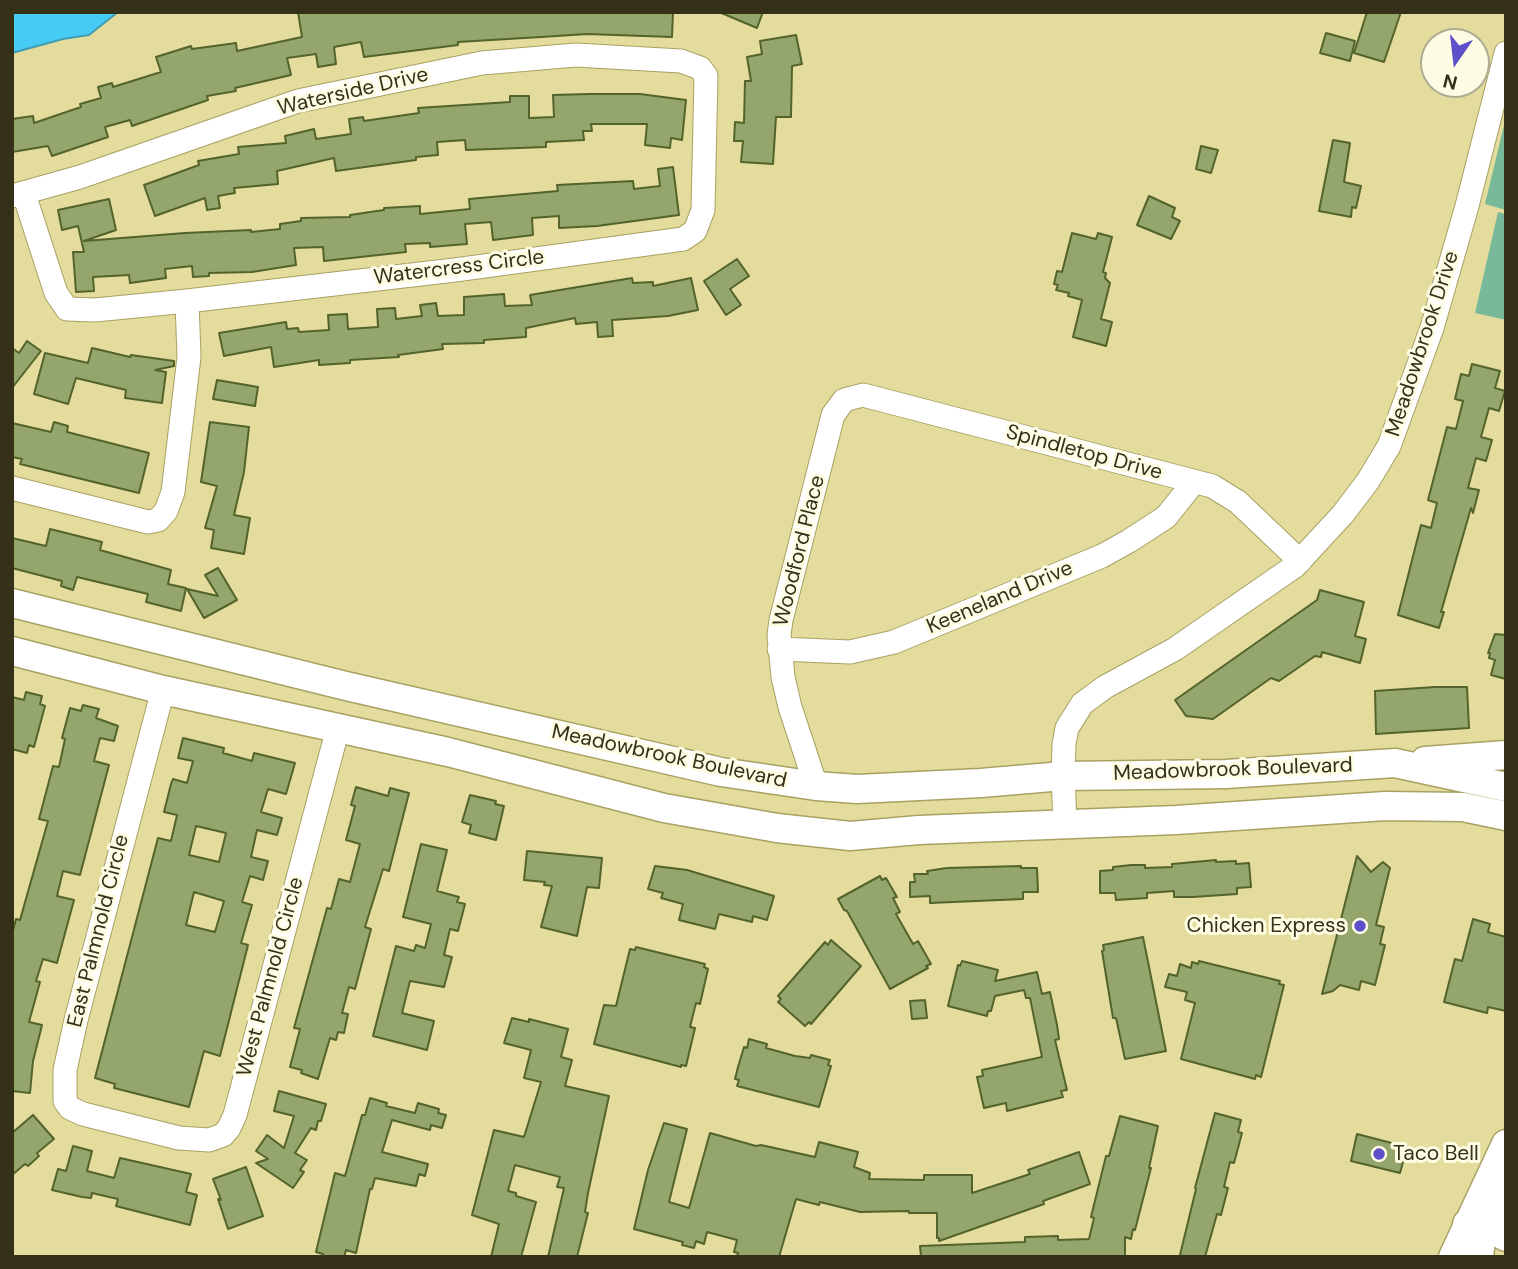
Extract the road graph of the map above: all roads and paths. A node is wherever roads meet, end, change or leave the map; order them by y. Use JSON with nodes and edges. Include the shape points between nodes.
{"nodes":[{"id":1,"x":1506,"y":53,"type":"edge"},
{"id":2,"x":703,"y":72,"type":"joint"},
{"id":3,"x":18,"y":195,"type":"edge"},
{"id":4,"x":187,"y":301,"type":"junction"},
{"id":5,"x":844,"y":400,"type":"joint"},
{"id":6,"x":1194,"y":482,"type":"junction"},
{"id":7,"x":12,"y":488,"type":"edge"},
{"id":8,"x":1300,"y":561,"type":"junction"},
{"id":9,"x":12,"y":603,"type":"edge"},
{"id":10,"x":779,"y":649,"type":"junction"},
{"id":11,"x":12,"y":651,"type":"edge"},
{"id":12,"x":346,"y":686,"type":"junction"},
{"id":13,"x":163,"y":690,"type":"junction"},
{"id":14,"x":338,"y":727,"type":"junction"},
{"id":15,"x":1506,"y":755,"type":"edge"},
{"id":16,"x":1395,"y":763,"type":"junction"},
{"id":17,"x":1063,"y":776,"type":"junction"},
{"id":18,"x":816,"y":786,"type":"junction"},
{"id":19,"x":1506,"y":788,"type":"edge"},
{"id":20,"x":1506,"y":816,"type":"edge"},
{"id":21,"x":1065,"y":823,"type":"junction"},
{"id":22,"x":814,"y":832,"type":"junction"},
{"id":23,"x":133,"y":1126,"type":"joint"},
{"id":24,"x":1503,"y":1150,"type":"edge"},
{"id":25,"x":1467,"y":1224,"type":"junction"},
{"id":26,"x":1506,"y":1237,"type":"edge"},
{"id":27,"x":1506,"y":1245,"type":"edge"},
{"id":28,"x":1452,"y":1257,"type":"edge"},
{"id":29,"x":1479,"y":1257,"type":"edge"},
{"id":30,"x":1500,"y":1257,"type":"edge"}],
"edges":[{"from":1,"to":8,"type":"street","name":"Meadowbrook Drive","via":[[1445,284],[1399,424],[1368,481]]},
{"from":2,"to":3,"type":"street","name":"Waterside Drive","via":[[681,61],[576,55],[482,62],[298,101]]},
{"from":2,"to":4,"type":"street","name":"Watercress Circle","via":[[702,210],[695,231],[684,239]]},
{"from":3,"to":4,"type":"street","name":"Watercress Circle","via":[[67,309]]},
{"from":4,"to":7,"type":"street","via":[[187,368],[173,492],[158,520],[148,522]]},
{"from":5,"to":6,"type":"street","name":"Spindletop Drive","via":[[863,395]]},
{"from":5,"to":10,"type":"street","name":"Woodford Place","via":[[833,415],[781,620]]},
{"from":6,"to":8,"type":"street","name":"Spindletop Drive","via":[[1212,486],[1238,502]]},
{"from":6,"to":10,"type":"street","name":"Keeneland Drive","via":[[1166,517],[1102,556],[894,642],[850,652]]},
{"from":8,"to":17,"type":"street","name":"Meadowbrook Drive","via":[[1224,616],[1082,704],[1067,728]]},
{"from":9,"to":12,"type":"main road","name":"Meadowbrook Boulevard"},
{"from":10,"to":18,"type":"street","name":"Woodford Place","via":[[790,707]]},
{"from":11,"to":13,"type":"main road","name":"Meadowbrook Boulevard"},
{"from":12,"to":14,"type":"main road"},
{"from":12,"to":18,"type":"main road","name":"Meadowbrook Boulevard","via":[[721,772]]},
{"from":13,"to":14,"type":"main road","name":"Meadowbrook Boulevard"},
{"from":13,"to":23,"type":"street","name":"East Palmnold Circle","via":[[65,1070],[65,1101],[70,1108]]},
{"from":14,"to":22,"type":"main road","name":"Meadowbrook Boulevard","via":[[664,808]]},
{"from":14,"to":23,"type":"street","name":"West Palmnold Circle","via":[[229,1128],[209,1140]]},
{"from":15,"to":16,"type":"main road"},
{"from":16,"to":17,"type":"main road","name":"Meadowbrook Boulevard","via":[[1226,774]]},
{"from":16,"to":19,"type":"main road","name":"Meadowbrook Boulevard"},
{"from":17,"to":18,"type":"main road","name":"Meadowbrook Boulevard","via":[[857,789]]},
{"from":17,"to":21,"type":"street","name":"Meadowbrook Drive"},
{"from":18,"to":22,"type":"main road"},
{"from":20,"to":21,"type":"main road","name":"Meadowbrook Boulevard","via":[[1462,807],[1385,806]]},
{"from":21,"to":22,"type":"main road","name":"Meadowbrook Boulevard","via":[[850,835]]},
{"from":24,"to":25,"type":"main road"},
{"from":24,"to":26,"type":"main road","via":[[1494,1224]]},
{"from":25,"to":28,"type":"main road"},
{"from":25,"to":29,"type":"main road","via":[[1481,1239]]},
{"from":27,"to":30,"type":"main road"}]}
